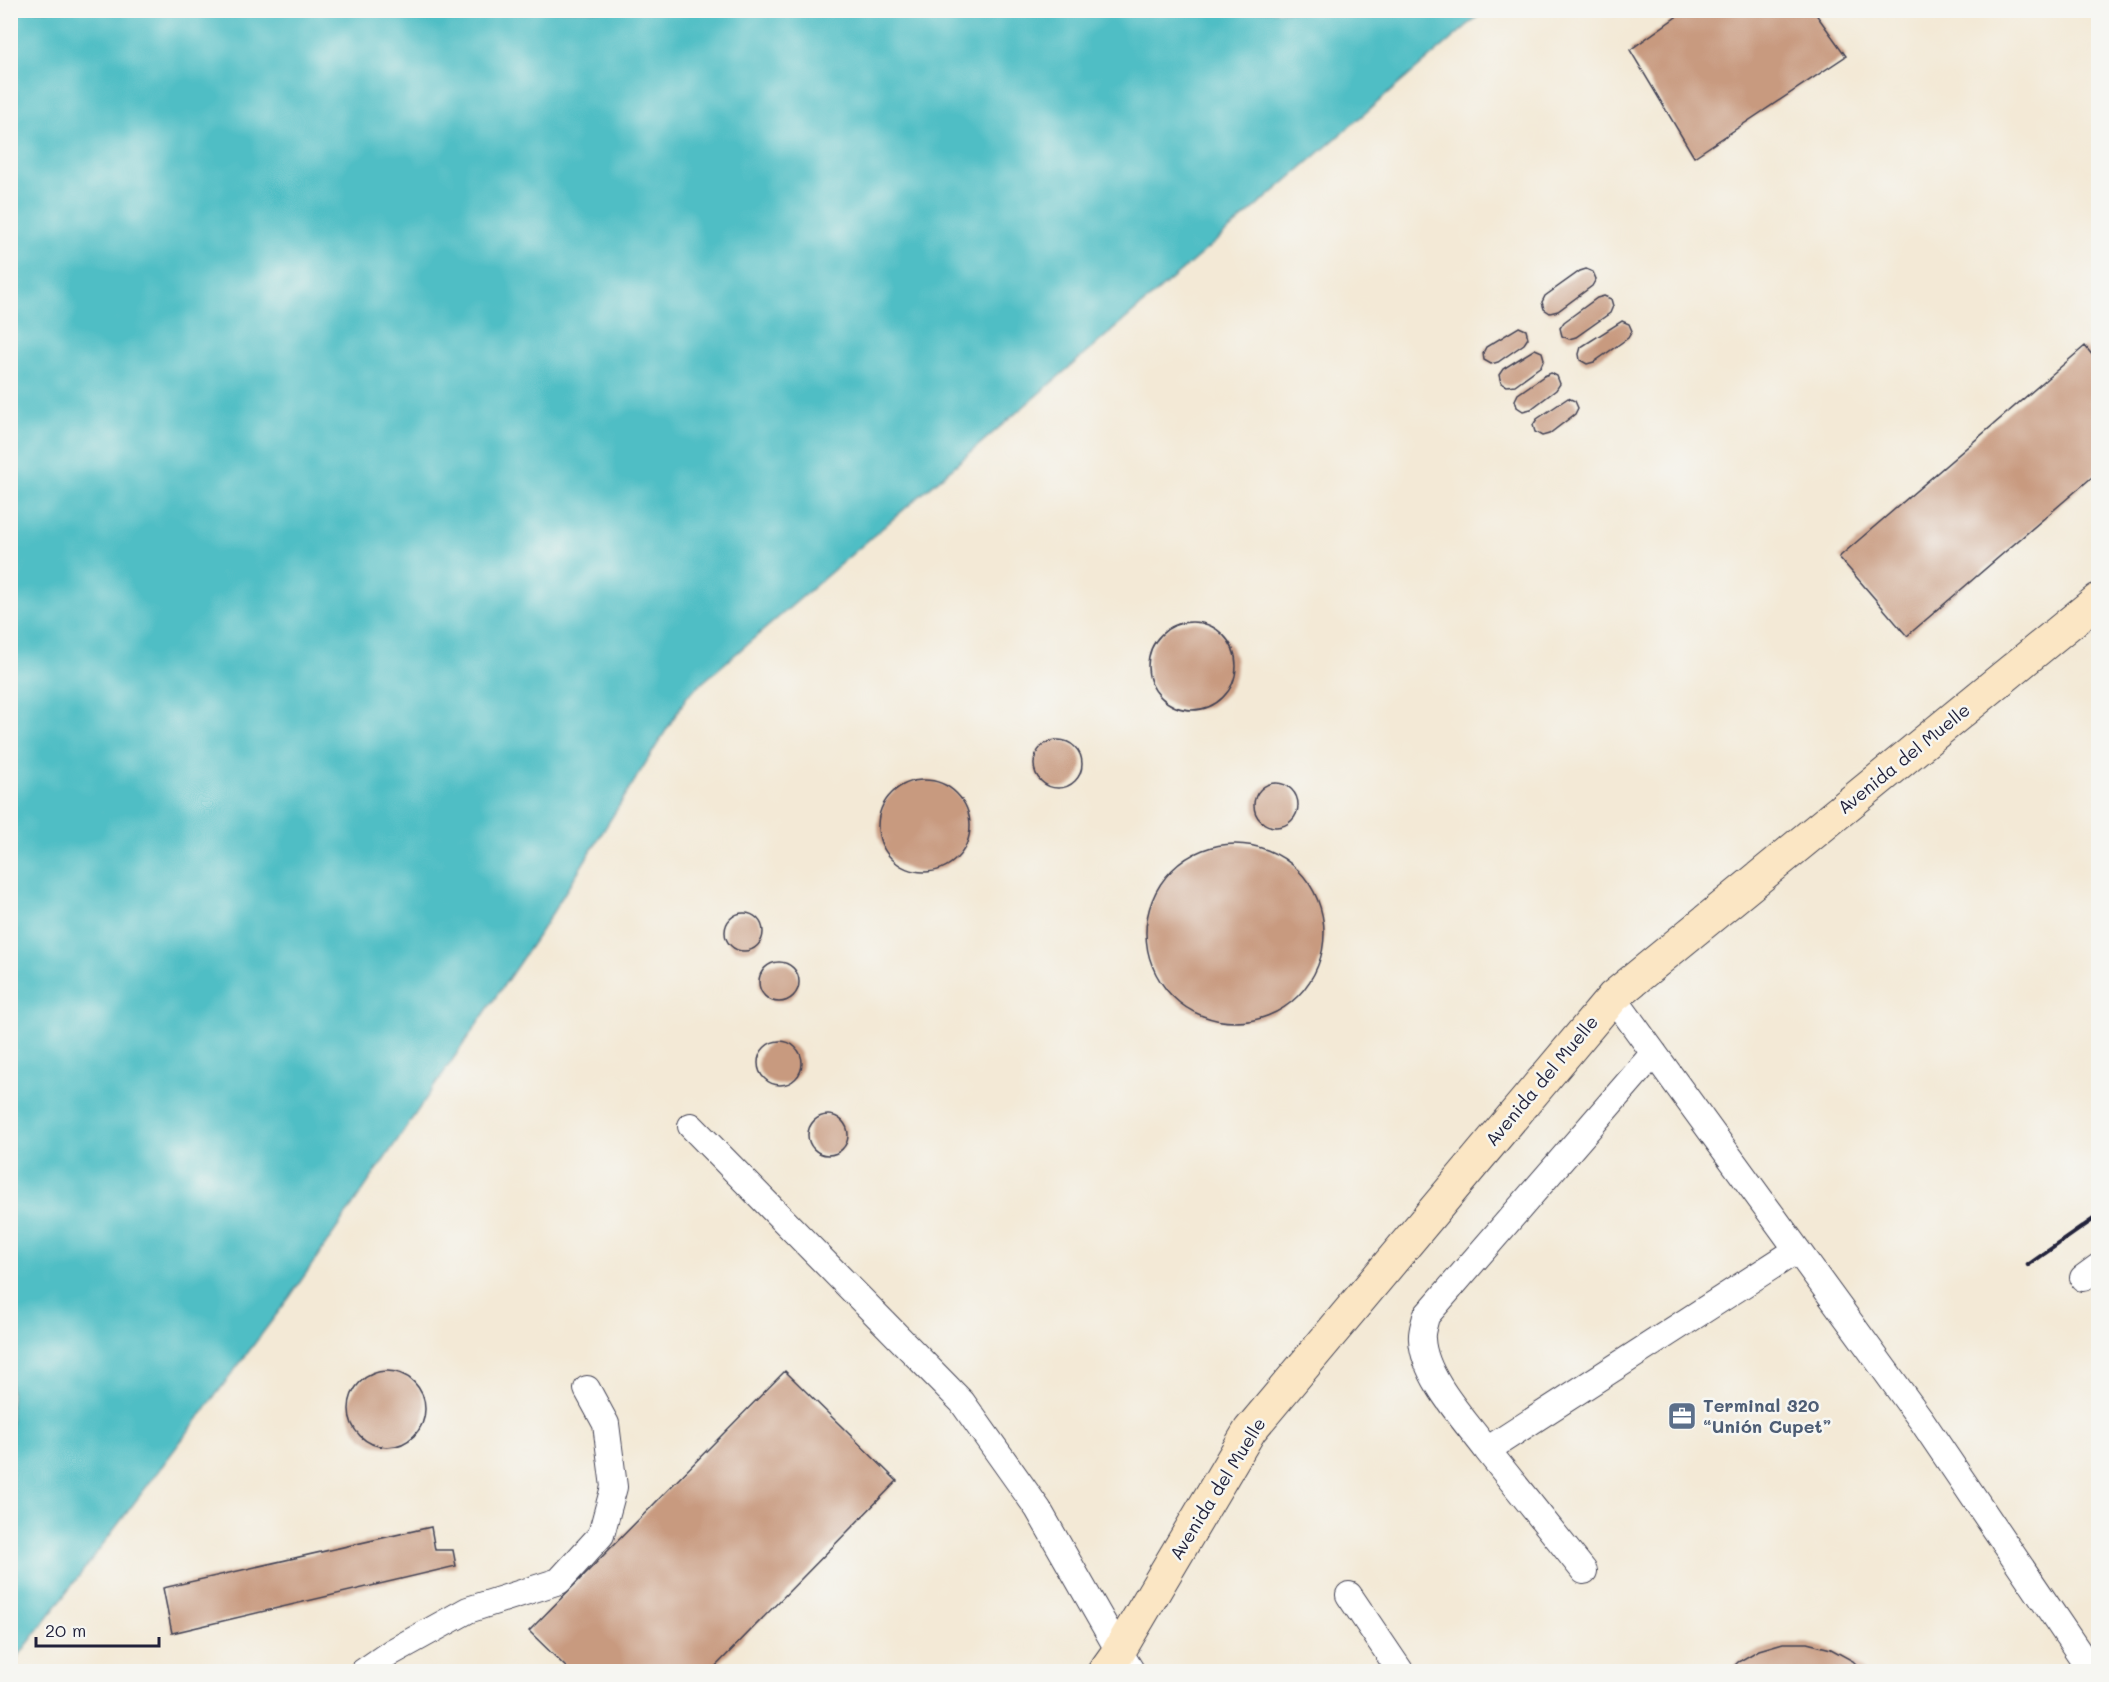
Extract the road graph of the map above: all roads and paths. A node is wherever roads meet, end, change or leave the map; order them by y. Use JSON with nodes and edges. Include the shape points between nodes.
{"nodes":[{"id":1,"x":2098,"y":600,"type":"edge"},
{"id":2,"x":1613,"y":997,"type":"junction"},
{"id":3,"x":1654,"y":1053,"type":"junction"},
{"id":4,"x":691,"y":1126,"type":"dead end"},
{"id":5,"x":1797,"y":1250,"type":"junction"},
{"id":6,"x":587,"y":1389,"type":"dead end"},
{"id":7,"x":1487,"y":1450,"type":"junction"},
{"id":8,"x":1584,"y":1571,"type":"dead end"},
{"id":9,"x":1349,"y":1595,"type":"dead end"},
{"id":10,"x":399,"y":1662,"type":"edge"},
{"id":11,"x":1118,"y":1665,"type":"edge"},
{"id":12,"x":363,"y":1671,"type":"edge"},
{"id":13,"x":1401,"y":1671,"type":"edge"},
{"id":14,"x":2092,"y":1671,"type":"edge"}],
"edges":[{"from":1,"to":2,"type":"main road","name":"Avenida del Muelle"},
{"from":2,"to":3,"type":"lane"},
{"from":2,"to":11,"type":"main road","name":"Avenida del Muelle","via":[[1250,1430]]},
{"from":3,"to":5,"type":"lane"},
{"from":3,"to":7,"type":"lane","via":[[1426,1316],[1421,1336],[1425,1360]]},
{"from":4,"to":11,"type":"lane","via":[[962,1402],[1038,1509]]},
{"from":5,"to":7,"type":"lane"},
{"from":5,"to":14,"type":"lane","via":[[1922,1421]]},
{"from":6,"to":10,"type":"lane","via":[[606,1424],[614,1487],[601,1535],[559,1581],[468,1610]]},
{"from":7,"to":8,"type":"lane"},
{"from":9,"to":13,"type":"lane"},
{"from":10,"to":12,"type":"lane"}]}
